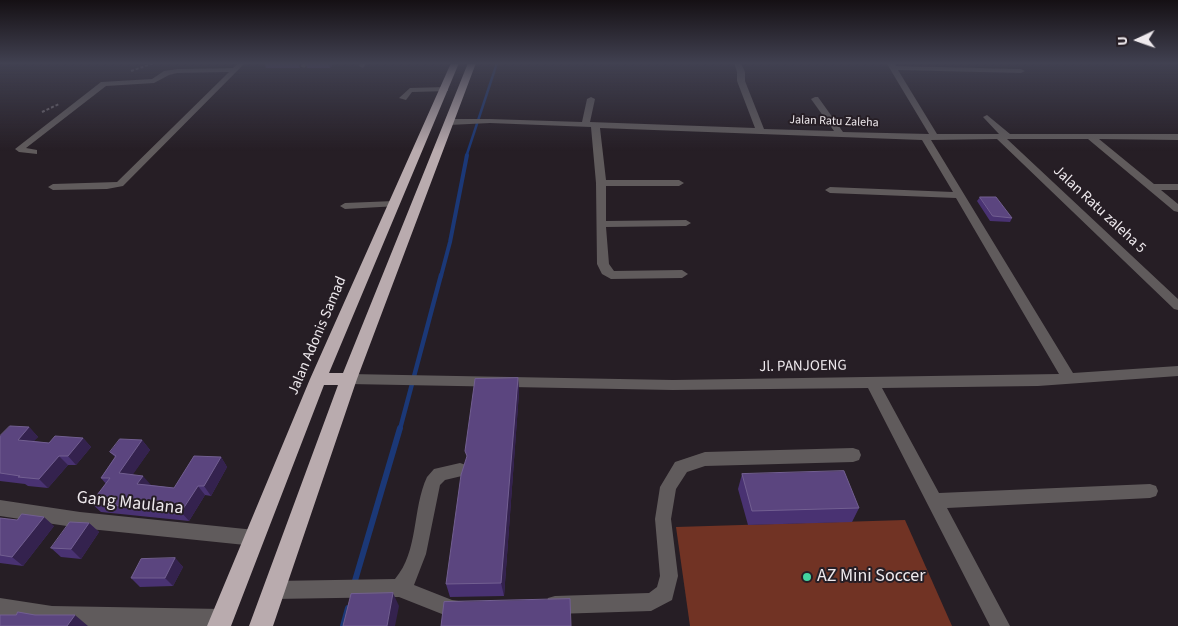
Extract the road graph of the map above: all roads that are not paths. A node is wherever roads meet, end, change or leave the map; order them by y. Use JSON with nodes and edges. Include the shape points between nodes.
{"nodes":[{"id":1,"x":93,"y":92,"type":"edge"},
{"id":2,"x":213,"y":92,"type":"edge"},
{"id":3,"x":408,"y":92,"type":"edge"},
{"id":4,"x":444,"y":92,"type":"edge"},
{"id":5,"x":461,"y":92,"type":"edge"},
{"id":6,"x":745,"y":92,"type":"edge"},
{"id":7,"x":906,"y":92,"type":"edge"},
{"id":8,"x":403,"y":98,"type":"dead end"},
{"id":9,"x":591,"y":99,"type":"dead end"},
{"id":10,"x":815,"y":99,"type":"dead end"},
{"id":11,"x":987,"y":117,"type":"dead end"},
{"id":12,"x":449,"y":122,"type":"junction"},
{"id":13,"x":590,"y":125,"type":"junction"},
{"id":14,"x":761,"y":132,"type":"junction"},
{"id":15,"x":840,"y":134,"type":"junction"},
{"id":16,"x":1003,"y":136,"type":"junction"},
{"id":17,"x":1090,"y":136,"type":"junction"},
{"id":18,"x":1178,"y":137,"type":"edge"},
{"id":19,"x":930,"y":138,"type":"junction"},
{"id":20,"x":34,"y":152,"type":"dead end"},
{"id":21,"x":678,"y":183,"type":"dead end"},
{"id":22,"x":601,"y":184,"type":"junction"},
{"id":23,"x":1152,"y":187,"type":"junction"},
{"id":24,"x":1178,"y":187,"type":"edge"},
{"id":25,"x":53,"y":188,"type":"dead end"},
{"id":26,"x":830,"y":190,"type":"dead end"},
{"id":27,"x":959,"y":196,"type":"junction"},
{"id":28,"x":394,"y":204,"type":"junction"},
{"id":29,"x":345,"y":206,"type":"dead end"},
{"id":30,"x":1178,"y":209,"type":"edge"},
{"id":31,"x":686,"y":223,"type":"dead end"},
{"id":32,"x":601,"y":224,"type":"junction"},
{"id":33,"x":682,"y":274,"type":"dead end"},
{"id":34,"x":1178,"y":306,"type":"edge"},
{"id":35,"x":1178,"y":371,"type":"edge"},
{"id":36,"x":1069,"y":378,"type":"junction"},
{"id":37,"x":318,"y":379,"type":"junction"},
{"id":38,"x":349,"y":379,"type":"junction"},
{"id":39,"x":872,"y":382,"type":"junction"},
{"id":40,"x":854,"y":455,"type":"dead end"},
{"id":41,"x":460,"y":470,"type":"edge"},
{"id":42,"x":1150,"y":491,"type":"dead end"},
{"id":43,"x":934,"y":501,"type":"junction"},
{"id":44,"x":0,"y":508,"type":"edge"},
{"id":45,"x":255,"y":538,"type":"junction"},
{"id":46,"x":399,"y":588,"type":"junction"},
{"id":47,"x":274,"y":590,"type":"junction"},
{"id":48,"x":541,"y":606,"type":"edge"},
{"id":49,"x":0,"y":607,"type":"edge"},
{"id":50,"x":472,"y":608,"type":"edge"},
{"id":51,"x":63,"y":621,"type":"edge"},
{"id":52,"x":0,"y":622,"type":"edge"},
{"id":53,"x":220,"y":623,"type":"edge"},
{"id":54,"x":24,"y":626,"type":"edge"},
{"id":55,"x":261,"y":626,"type":"edge"},
{"id":56,"x":1000,"y":626,"type":"edge"}],
"edges":[{"from":1,"to":20,"type":"street","via":[[18,149]]},
{"from":2,"to":25,"type":"street","via":[[120,184]]},
{"from":3,"to":8,"type":"street"},
{"from":4,"to":28,"type":"highway","name":"Jalan Adonis Samad"},
{"from":5,"to":12,"type":"highway"},
{"from":6,"to":14,"type":"street"},
{"from":7,"to":19,"type":"street"},
{"from":9,"to":13,"type":"street"},
{"from":10,"to":15,"type":"street"},
{"from":11,"to":16,"type":"street","name":"Jalan Ratu zaleha 5"},
{"from":12,"to":13,"type":"street","name":"Jalan Ratu Zaleha"},
{"from":12,"to":38,"type":"highway"},
{"from":13,"to":14,"type":"street","name":"Jalan Ratu Zaleha"},
{"from":13,"to":22,"type":"street"},
{"from":14,"to":15,"type":"street","name":"Jalan Ratu Zaleha"},
{"from":15,"to":19,"type":"street","name":"Jalan Ratu Zaleha"},
{"from":16,"to":17,"type":"street","name":"Jalan Ratu Zaleha"},
{"from":16,"to":19,"type":"street","name":"Jalan Ratu Zaleha"},
{"from":16,"to":34,"type":"street","name":"Jalan Ratu zaleha 5"},
{"from":17,"to":18,"type":"street","name":"Jalan Ratu Zaleha"},
{"from":17,"to":23,"type":"street"},
{"from":19,"to":27,"type":"street"},
{"from":21,"to":22,"type":"street"},
{"from":22,"to":32,"type":"street"},
{"from":23,"to":24,"type":"street"},
{"from":23,"to":30,"type":"street"},
{"from":26,"to":27,"type":"street"},
{"from":27,"to":36,"type":"street"},
{"from":28,"to":29,"type":"street"},
{"from":28,"to":37,"type":"highway","name":"Jalan Adonis Samad"},
{"from":31,"to":32,"type":"street"},
{"from":32,"to":33,"type":"street","via":[[603,264],[611,275]]},
{"from":35,"to":36,"type":"street","name":"Jl. PANJOENG"},
{"from":36,"to":39,"type":"street","name":"Jl. PANJOENG"},
{"from":37,"to":38,"type":"highway"},
{"from":37,"to":45,"type":"highway","name":"Jalan Adonis Samad"},
{"from":38,"to":39,"type":"street","name":"Jl. PANJOENG","via":[[673,385]]},
{"from":38,"to":47,"type":"highway"},
{"from":39,"to":43,"type":"street"},
{"from":40,"to":48,"type":"street","via":[[705,459],[681,467],[668,487],[663,519],[670,576],[665,593],[651,602]]},
{"from":41,"to":46,"type":"street","via":[[440,474],[433,482],[415,565]]},
{"from":42,"to":43,"type":"street"},
{"from":43,"to":56,"type":"street"},
{"from":44,"to":45,"type":"street","name":"Gang Maulana","via":[[80,520]]},
{"from":45,"to":53,"type":"highway","name":"Jalan Adonis Samad"},
{"from":46,"to":47,"type":"street"},
{"from":46,"to":50,"type":"street","via":[[452,609]]},
{"from":47,"to":55,"type":"highway"},
{"from":49,"to":51,"type":"street"},
{"from":51,"to":53,"type":"street"},
{"from":52,"to":54,"type":"street"}]}
